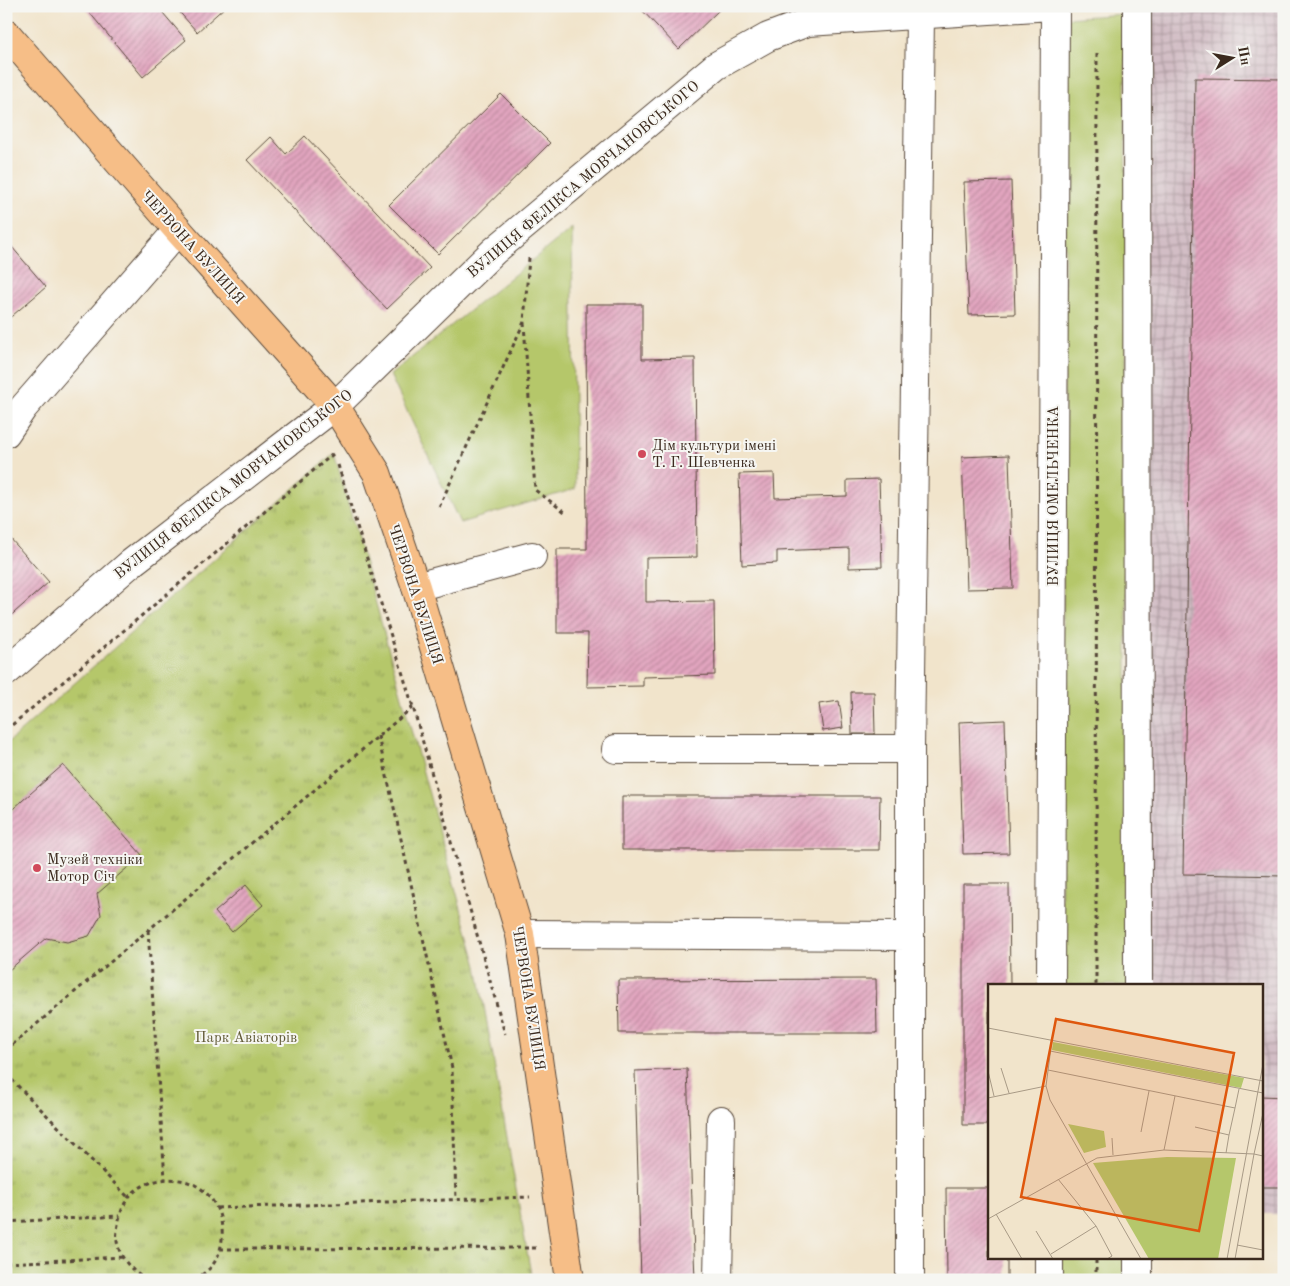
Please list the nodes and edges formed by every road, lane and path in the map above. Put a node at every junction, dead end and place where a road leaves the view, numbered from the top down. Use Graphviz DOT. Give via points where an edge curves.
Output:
graph roads {
  1 [pos="1053,6"];
  2 [pos="1137,6"];
  3 [pos="805,14"];
  4 [pos="920,16"];
  5 [pos="6,33"];
  6 [pos="1097,50"];
  7 [pos="178,230"];
  8 [pos="529,253"];
  9 [pos="524,322"];
  10 [pos="336,406"];
  11 [pos="6,433"];
  12 [pos="439,507"];
  13 [pos="565,512"];
  14 [pos="532,556"];
  15 [pos="416,587"];
  16 [pos="6,672"];
  17 [pos="413,707"];
  18 [pos="6,730"];
  19 [pos="378,736"];
  20 [pos="616,749"];
  21 [pos="910,749"];
  22 [pos="148,930"];
  23 [pos="520,934"];
  24 [pos="909,936"];
  25 [pos="1051,984"];
  26 [pos="1096,984"];
  27 [pos="1138,984"];
  28 [pos="506,1036"];
  29 [pos="6,1050"];
  30 [pos="6,1074"];
  31 [pos="721,1120"];
  32 [pos="165,1179"];
  33 [pos="529,1188"];
  34 [pos="530,1197"];
  35 [pos="129,1198"];
  36 [pos="456,1200"];
  37 [pos="531,1206"];
  38 [pos="217,1208"];
  39 [pos="119,1216"];
  40 [pos="6,1222"];
  41 [pos="536,1240"];
  42 [pos="537,1248"];
  43 [pos="220,1249"];
  44 [pos="538,1256"];
  45 [pos="122,1257"];
  46 [pos="1050,1258"];
  47 [pos="1096,1258"];
  48 [pos="1138,1258"];
  49 [pos="6,1263"];
  50 [pos="147,1280"];
  51 [pos="195,1280"];
  52 [pos="570,1280"];
  53 [pos="718,1280"];
  54 [pos="910,1280"];
  55 [pos="1049,1280"];
  56 [pos="1096,1280"];
  57 [pos="1138,1280"];
  1 -- 4 [label="street, ВУЛИЦЯ ФЕЛІКСА МОВЧАНОВСЬКОГО"];
  1 -- 25 [label="street, ВУЛИЦЯ ОМЕЛЬЧЕНКА"];
  2 -- 27 [label="street"];
  3 -- 4 [label="street, ВУЛИЦЯ ФЕЛІКСА МОВЧАНОВСЬКОГО"];
  3 -- 10 [label="street, ВУЛИЦЯ ФЕЛІКСА МОВЧАНОВСЬКОГО" via="716,66 494,251"];
  4 -- 21 [label="street"];
  5 -- 7 [label="main road, ЧЕРВОНА ВУЛИЦЯ"];
  6 -- 26 [label="path"];
  7 -- 10 [label="main road, ЧЕРВОНА ВУЛИЦЯ"];
  7 -- 11 [label="street" via="23,408"];
  8 -- 9 [label="path"];
  9 -- 12 [label="path"];
  9 -- 13 [label="path" via="535,490"];
  10 -- 15 [label="main road, ЧЕРВОНА ВУЛИЦЯ" via="377,473"];
  10 -- 16 [label="street, ВУЛИЦЯ ФЕЛІКСА МОВЧАНОВСЬКОГО" via="130,564"];
  14 -- 15 [label="street"];
  15 -- 23 [label="main road, ЧЕРВОНА ВУЛИЦЯ"];
  17 -- 18 [label="path" via="334,453"];
  17 -- 19 [label="path"];
  17 -- 28 [label="path"];
  19 -- 22 [label="path"];
  19 -- 36 [label="path" via="452,1068"];
  20 -- 21 [label="street"];
  21 -- 24 [label="street"];
  22 -- 29 [label="path"];
  22 -- 32 [label="path"];
  23 -- 24 [label="street"];
  23 -- 52 [label="main road, ЧЕРВОНА ВУЛИЦЯ"];
  24 -- 54 [label="street"];
  30 -- 35 [label="path"];
  31 -- 53 [label="street"];
  32 -- 35 [label="path" via="145,1184"];
  32 -- 38 [label="path" via="186,1181 204,1192"];
  33 -- 34 [label="path"];
  34 -- 36 [label="path"];
  34 -- 37 [label="path"];
  35 -- 39 [label="path"];
  36 -- 38 [label="path"];
  38 -- 43 [label="path" via="223,1228"];
  39 -- 40 [label="path"];
  39 -- 45 [label="path" via="116,1237"];
  41 -- 42 [label="path"];
  42 -- 43 [label="path"];
  42 -- 44 [label="path"];
  43 -- 51 [label="path" via="211,1267"];
  45 -- 49 [label="path"];
  45 -- 50 [label="path" via="135,1273"];
  46 -- 55 [label="street"];
  47 -- 56 [label="path"];
  48 -- 57 [label="street"];
}
